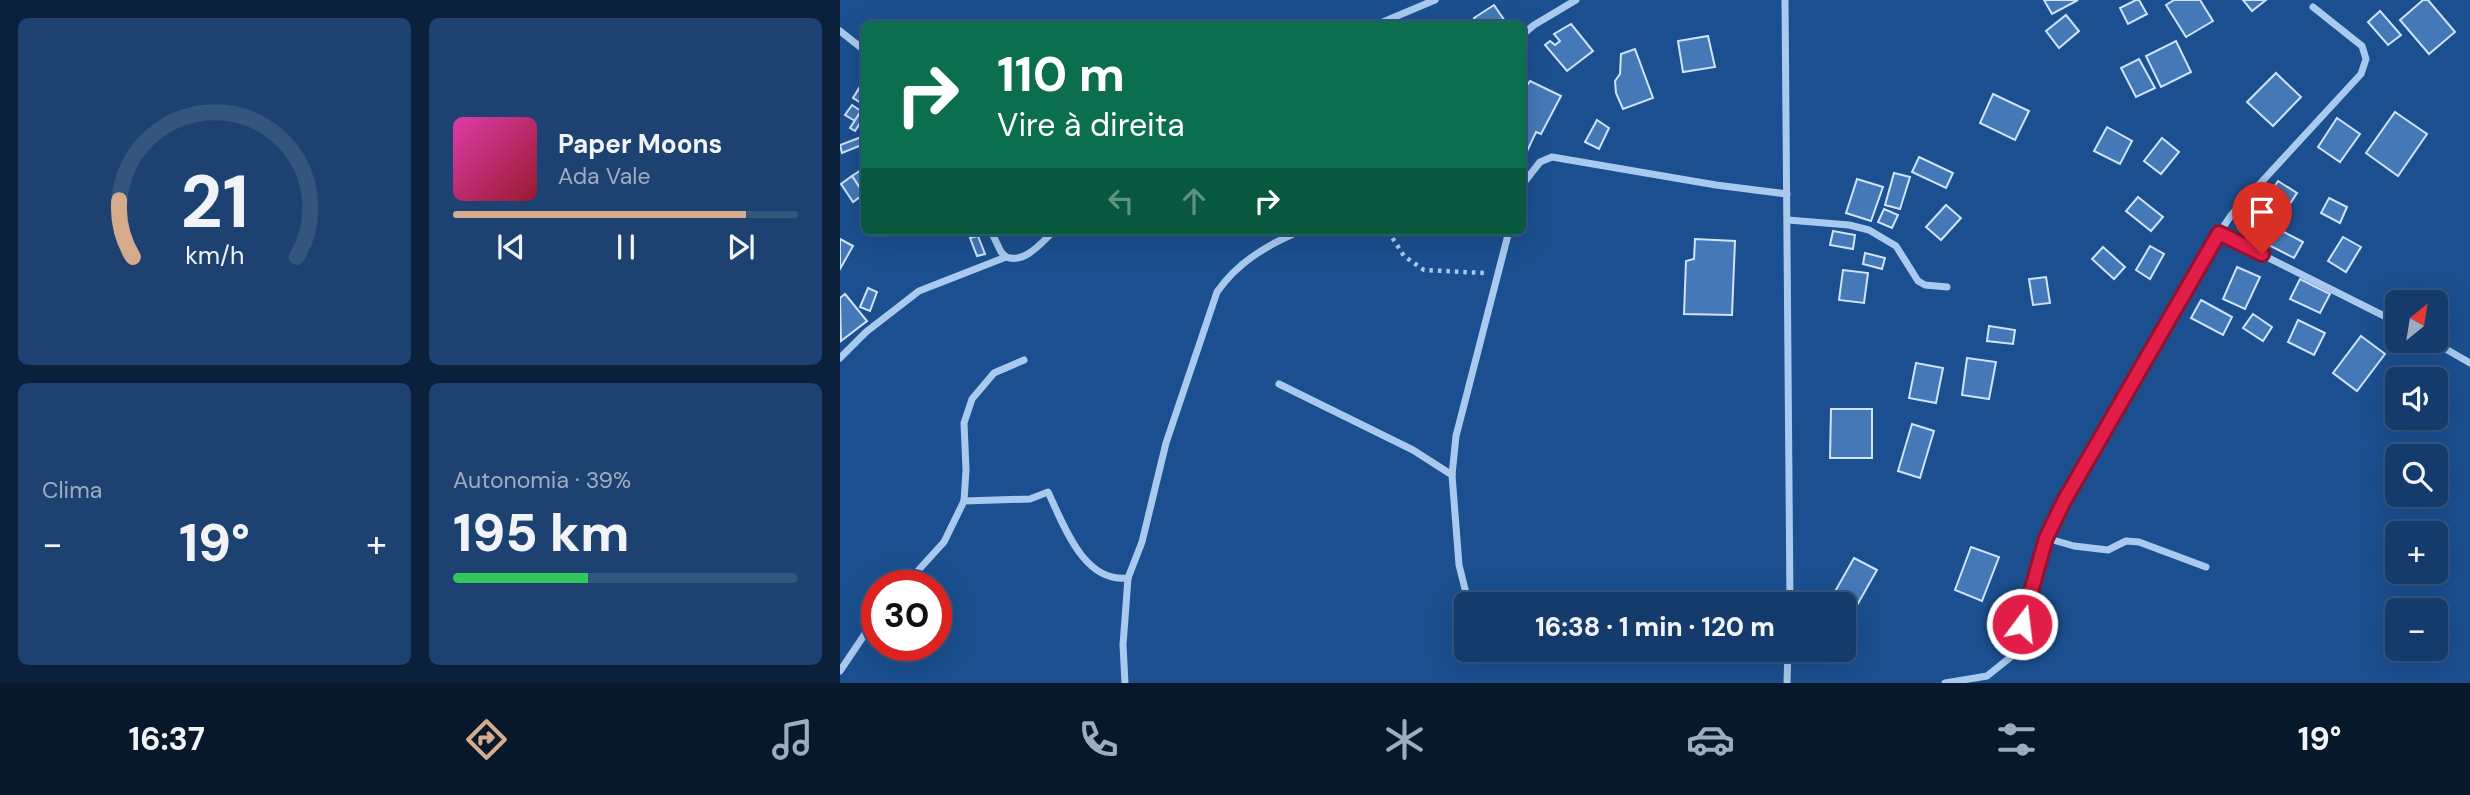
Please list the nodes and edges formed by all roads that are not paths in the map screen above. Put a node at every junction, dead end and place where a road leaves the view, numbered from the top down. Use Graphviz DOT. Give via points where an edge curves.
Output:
graph roads {
  1 [pos="1434,0"];
  2 [pos="1576,0"];
  3 [pos="1785,0"];
  4 [pos="2313,7"];
  5 [pos="1385,21"];
  6 [pos="840,31"];
  7 [pos="1526,32"];
  8 [pos="861,48"];
  9 [pos="1526,180"];
  10 [pos="1787,194"];
  11 [pos="1788,220"];
  12 [pos="2219,233"];
  13 [pos="993,235"];
  14 [pos="1050,235"];
  15 [pos="1290,235"];
  16 [pos="1508,235"];
  17 [pos="1006,257"];
  18 [pos="1947,287"];
  19 [pos="2385,316"];
  20 [pos="2448,350"];
  21 [pos="840,358"];
  22 [pos="1024,360"];
  23 [pos="2470,363"];
  24 [pos="1279,384"];
  25 [pos="1452,475"];
  26 [pos="964,501"];
  27 [pos="2046,538"];
  28 [pos="2206,568"];
  29 [pos="919,570"];
  30 [pos="1128,578"];
  31 [pos="1466,592"];
  32 [pos="1790,592"];
  33 [pos="861,640"];
  34 [pos="1788,662"];
  35 [pos="840,671"];
  36 [pos="1125,683"];
  37 [pos="1787,683"];
  38 [pos="1945,683"];
  1 -- 5 [label="street"];
  2 -- 7 [label="street"];
  3 -- 10 [label="street"];
  4 -- 12 [label="street" via="2362,46 2366,59 2361,74"];
  6 -- 8 [label="street"];
  9 -- 10 [label="street" via="1540,162 1552,158"];
  10 -- 11 [label="street"];
  11 -- 18 [label="street" via="1869,230 1896,246 1918,281"];
  11 -- 32 [label="street"];
  12 -- 19 [label="street"];
  12 -- 27 [label="street" via="2073,483"];
  13 -- 17 [label="street"];
  14 -- 17 [label="street" via="1031,253"];
  15 -- 30 [label="street" via="1249,258 1217,292 1166,443 1142,542"];
  16 -- 25 [label="street" via="1456,436"];
  17 -- 21 [label="street" via="919,291"];
  20 -- 23 [label="street"];
  22 -- 26 [label="street" via="994,373 972,399 964,423"];
  24 -- 25 [label="street" via="1413,450"];
  25 -- 31 [label="street" via="1459,565"];
  26 -- 29 [label="street" via="944,542"];
  26 -- 30 [label="street" via="1030,499 1048,492 1078,553 1099,571 1117,579"];
  27 -- 28 [label="street" via="2108,550 2126,541 2139,542"];
  27 -- 38 [label="street" via="2012,656 1987,676"];
  30 -- 36 [label="street"];
  33 -- 35 [label="street"];
  34 -- 37 [label="street"];
}
